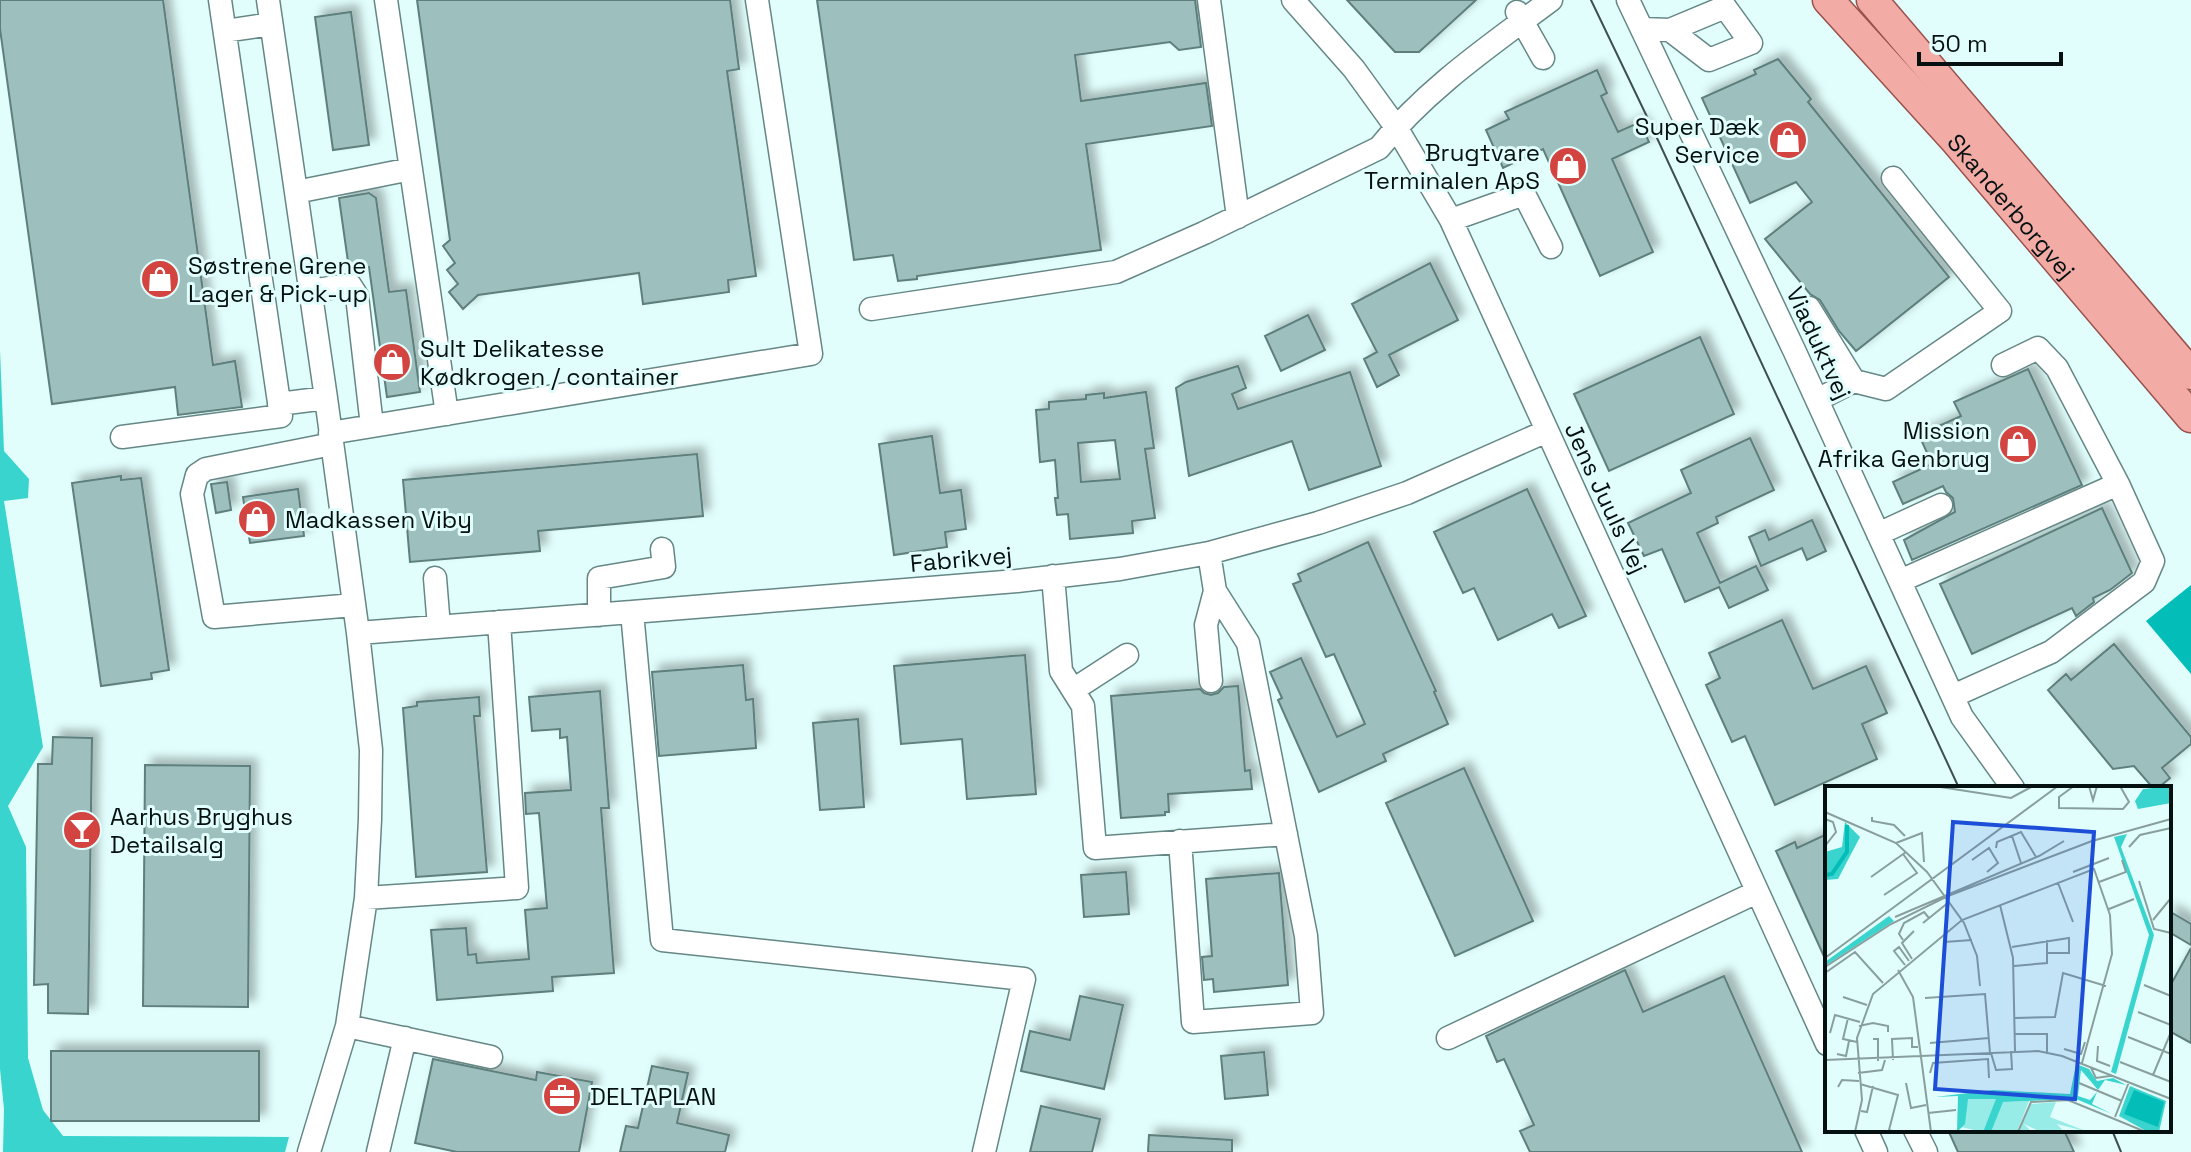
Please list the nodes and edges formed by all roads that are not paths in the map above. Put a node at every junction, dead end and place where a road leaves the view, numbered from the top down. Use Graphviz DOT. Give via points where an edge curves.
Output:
graph roads {
  1 [pos="220,0"];
  2 [pos="268,0"];
  3 [pos="386,0"];
  4 [pos="757,0"];
  5 [pos="1209,0"];
  6 [pos="1293,0"];
  7 [pos="1628,0"];
  8 [pos="1828,0"];
  9 [pos="1872,0"];
  10 [pos="1531,7"];
  11 [pos="271,24"];
  12 [pos="1642,29"];
  13 [pos="1670,30"];
  14 [pos="225,31"];
  15 [pos="1543,58"];
  16 [pos="1396,127"];
  17 [pos="411,169"];
  18 [pos="1893,178"];
  19 [pos="296,192"];
  20 [pos="1238,217"];
  21 [pos="1451,220"];
  22 [pos="1551,247"];
  23 [pos="310,291"];
  24 [pos="1809,308"];
  25 [pos="871,309"];
  26 [pos="2003,365"];
  27 [pos="2191,374"];
  28 [pos="1854,381"];
  29 [pos="326,398"];
  30 [pos="1817,400"];
  31 [pos="279,404"];
  32 [pos="447,414"];
  33 [pos="2191,417"];
  34 [pos="372,426"];
  35 [pos="1547,431"];
  36 [pos="122,437"];
  37 [pos="331,439"];
  38 [pos="2118,484"];
  39 [pos="1941,505"];
  40 [pos="1878,534"];
  41 [pos="662,549"];
  42 [pos="1209,553"];
  43 [pos="1053,576"];
  44 [pos="435,578"];
  45 [pos="1900,581"];
  46 [pos="1215,591"];
  47 [pos="354,605"];
  48 [pos="632,612"];
  49 [pos="599,615"];
  50 [pos="499,622"];
  51 [pos="439,627"];
  52 [pos="358,633"];
  53 [pos="1127,655"];
  54 [pos="1211,681"];
  55 [pos="1073,690"];
  56 [pos="1953,696"];
  57 [pos="2012,786"];
  58 [pos="1286,834"];
  59 [pos="1180,841"];
  60 [pos="1757,892"];
  61 [pos="366,898"];
  62 [pos="347,1026"];
  63 [pos="405,1038"];
  64 [pos="1448,1038"];
  65 [pos="1825,1040"];
  66 [pos="491,1057"];
  67 [pos="1867,1132"];
  68 [pos="1916,1132"];
  69 [pos="309,1152"];
  70 [pos="378,1152"];
  71 [pos="984,1152"];
  72 [pos="1876,1152"];
  73 [pos="1926,1152"];
  1 -- 14 [label="street"];
  2 -- 11 [label="street"];
  3 -- 17 [label="street"];
  4 -- 32 [label="street" via="811,354"];
  5 -- 20 [label="street"];
  6 -- 16 [label="street, Jens Juuls Vej"];
  7 -- 12 [label="street, Viaduktvej"];
  8 -- 33 [label="main road, Skanderborgvej" via="1957,142"];
  9 -- 27 [label="main road, Skanderborgvej"];
  10 -- 15 [label="street"];
  10 -- 16 [label="street"];
  11 -- 14 [label="street"];
  11 -- 19 [label="street"];
  12 -- 13 [label="street"];
  12 -- 30 [label="street, Viaduktvej"];
  14 -- 31 [label="street"];
  16 -- 20 [label="street" via="1379,148"];
  16 -- 21 [label="street, Jens Juuls Vej"];
  17 -- 19 [label="street"];
  17 -- 32 [label="street"];
  18 -- 28 [label="street" via="2000,311 1886,389"];
  19 -- 23 [label="street"];
  20 -- 25 [label="street" via="1116,272"];
  21 -- 22 [label="street" via="1524,194"];
  21 -- 35 [label="street, Jens Juuls Vej"];
  23 -- 29 [label="street"];
  23 -- 34 [label="street" via="350,285 357,296"];
  24 -- 28 [label="street"];
  26 -- 38 [label="street" via="2038,348 2057,368"];
  28 -- 30 [label="street"];
  29 -- 31 [label="street"];
  29 -- 37 [label="street"];
  30 -- 40 [label="street, Viaduktvej"];
  31 -- 36 [label="street" via="281,416"];
  32 -- 34 [label="street"];
  34 -- 37 [label="street"];
  35 -- 42 [label="street, Fabrikvej" via="1407,493"];
  35 -- 60 [label="street, Jens Juuls Vej"];
  37 -- 47 [label="street"];
  37 -- 47 [label="street" via="206,469 197,475 192,494 214,617"];
  38 -- 45 [label="street"];
  38 -- 56 [label="street" via="2153,561 2144,582 2051,652"];
  39 -- 40 [label="street"];
  40 -- 45 [label="street, Viaduktvej"];
  41 -- 49 [label="street" via="664,567 599,578"];
  42 -- 43 [label="street, Fabrikvej"];
  42 -- 46 [label="street"];
  43 -- 48 [label="street, Fabrikvej"];
  43 -- 55 [label="street" via="1061,671"];
  44 -- 51 [label="street"];
  45 -- 56 [label="street, Viaduktvej"];
  46 -- 54 [label="street" via="1206,625"];
  46 -- 58 [label="street" via="1248,643"];
  47 -- 52 [label="street"];
  48 -- 49 [label="street, Fabrikvej"];
  48 -- 71 [label="street" via="662,940 1024,979"];
  49 -- 50 [label="street, Fabrikvej"];
  50 -- 51 [label="street, Fabrikvej"];
  50 -- 61 [label="street" via="517,888"];
  51 -- 52 [label="street, Fabrikvej"];
  52 -- 61 [label="street" via="371,750"];
  53 -- 55 [label="street"];
  55 -- 59 [label="street" via="1083,706 1095,848"];
  56 -- 57 [label="street, Viaduktvej"];
  58 -- 59 [label="street"];
  58 -- 59 [label="street" via="1306,936 1312,1013 1193,1022"];
  60 -- 64 [label="street"];
  60 -- 65 [label="street, Jens Juuls Vej"];
  61 -- 62 [label="street"];
  62 -- 63 [label="street"];
  62 -- 69 [label="street"];
  63 -- 66 [label="street"];
  63 -- 70 [label="street"];
  67 -- 72 [label="street"];
  68 -- 73 [label="street"];
}
